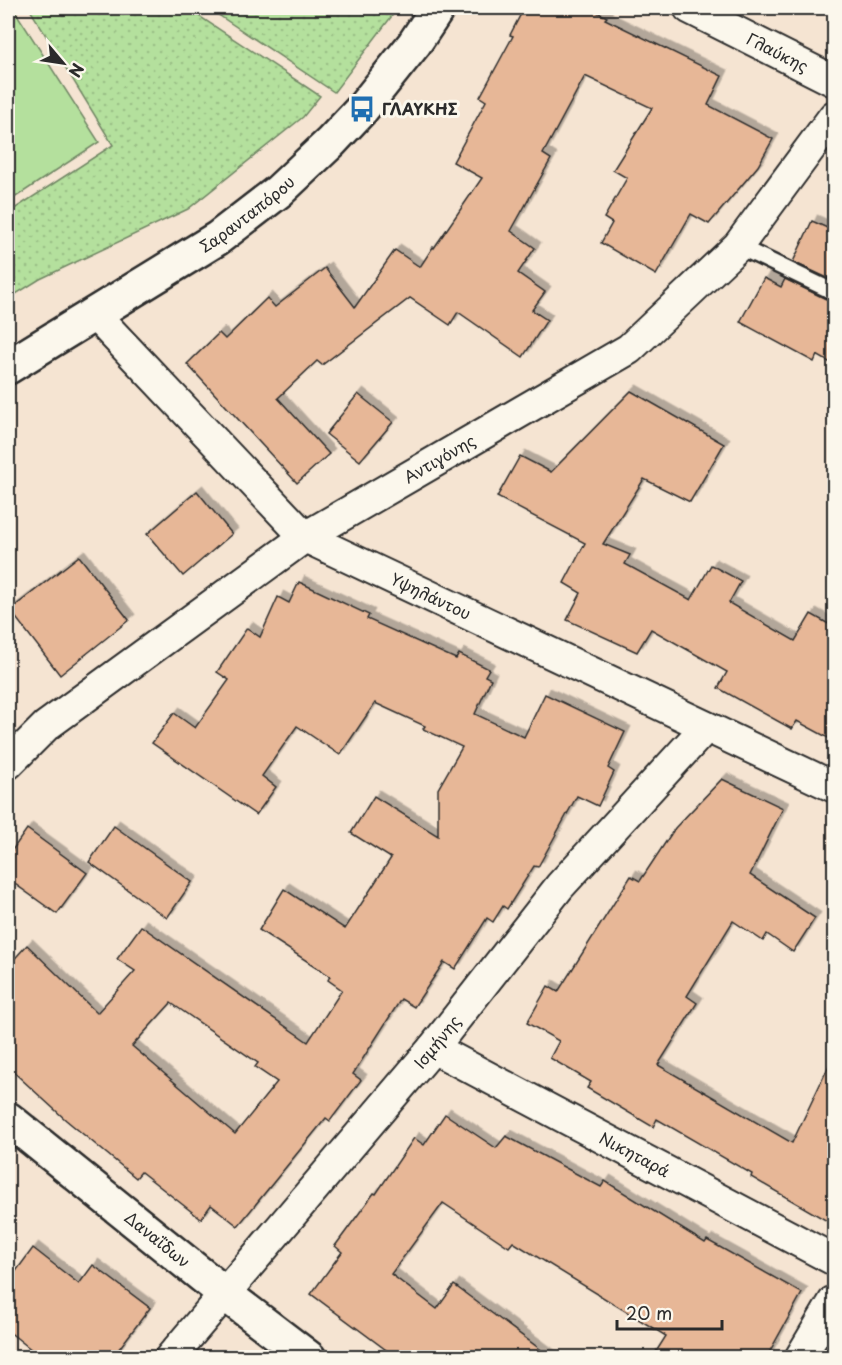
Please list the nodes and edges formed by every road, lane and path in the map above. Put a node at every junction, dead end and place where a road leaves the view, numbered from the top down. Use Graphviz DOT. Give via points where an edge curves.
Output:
graph roads {
  1 [pos="438,8"];
  2 [pos="689,8"];
  3 [pos="834,81"];
  4 [pos="834,116"];
  5 [pos="738,246"];
  6 [pos="834,291"];
  7 [pos="94,314"];
  8 [pos="8,367"];
  9 [pos="305,537"];
  10 [pos="706,727"];
  11 [pos="8,764"];
  12 [pos="834,787"];
  13 [pos="434,1048"];
  14 [pos="8,1119"];
  15 [pos="834,1260"];
  16 [pos="225,1294"];
  17 [pos="834,1301"];
  18 [pos="170,1358"];
  19 [pos="309,1358"];
  20 [pos="800,1358"];
  1 -- 7 [label="street, Σαρανταπόρου" via="362,109 279,191 218,238"];
  2 -- 3 [label="street, Γλαύκης"];
  4 -- 5 [label="street, Αντιγόνης"];
  5 -- 6 [label="lane"];
  5 -- 9 [label="street, Αντιγόνης" via="629,349"];
  7 -- 8 [label="street, Σαρανταπόρου"];
  7 -- 9 [label="street, Υψηλάντου"];
  9 -- 10 [label="street, Υψηλάντου"];
  9 -- 11 [label="street, Αντιγόνης" via="46,726"];
  10 -- 12 [label="street, Υψηλάντου"];
  10 -- 13 [label="street, Ισμήνης" via="560,886"];
  13 -- 15 [label="street, Νικηταρά"];
  13 -- 16 [label="street, Ισμήνης"];
  14 -- 16 [label="street, Δαναΐδων"];
  16 -- 18 [label="street, Ισμήνης"];
  16 -- 19 [label="street, Δαναΐδων"];
  17 -- 20 [label="street"];
}
